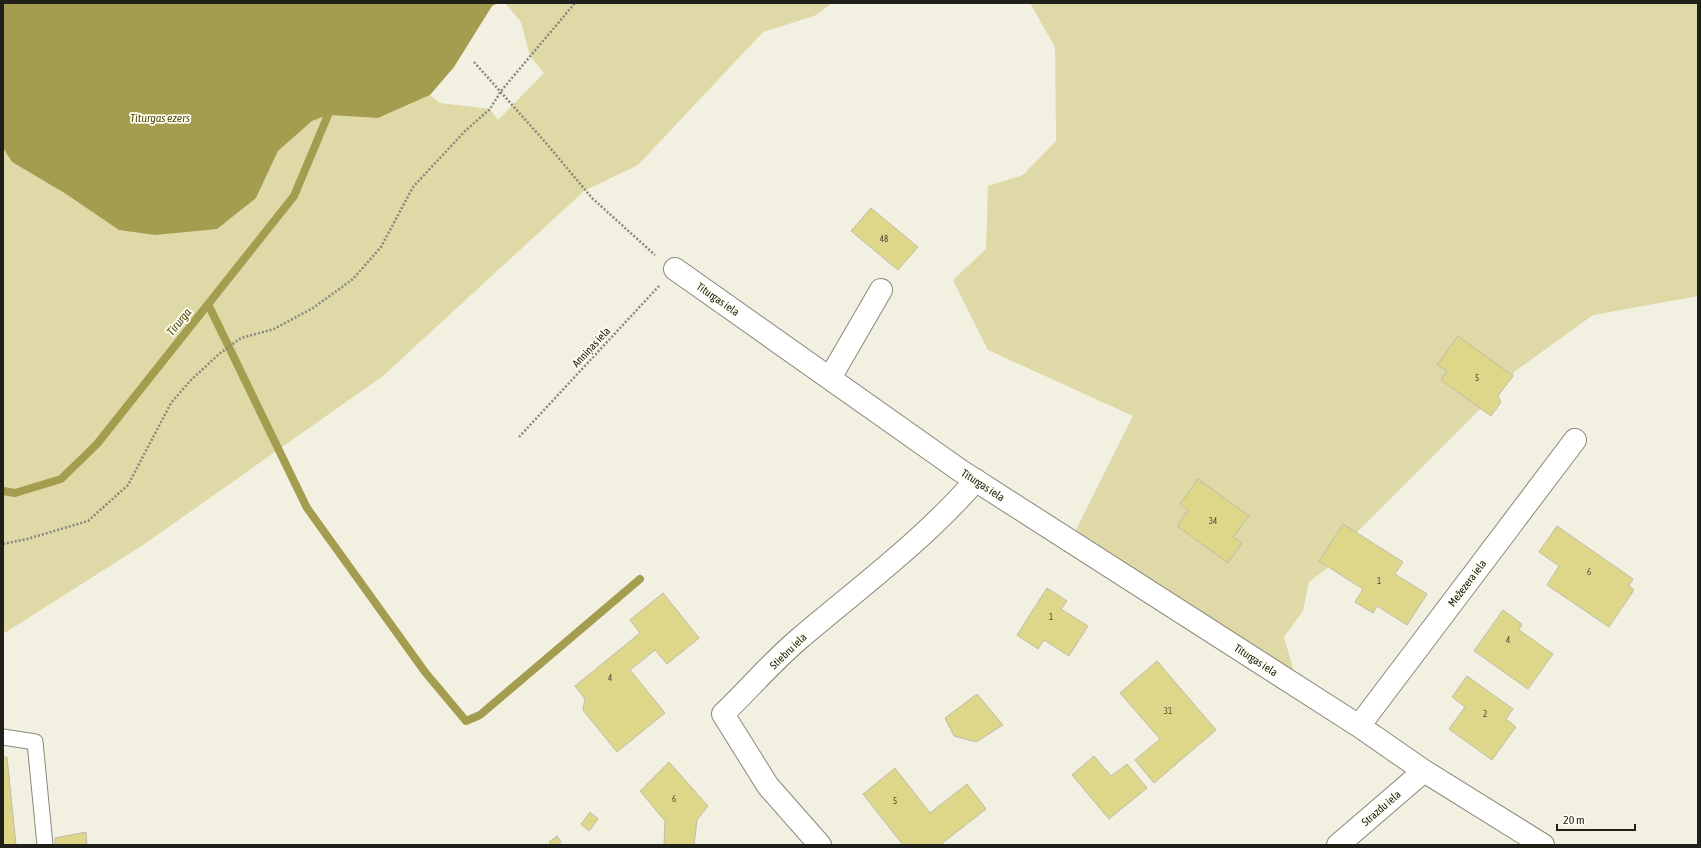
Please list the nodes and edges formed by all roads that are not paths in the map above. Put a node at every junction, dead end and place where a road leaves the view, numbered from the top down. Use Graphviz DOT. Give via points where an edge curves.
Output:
graph roads {
  1 [pos="675,269"];
  2 [pos="881,290"];
  3 [pos="830,378"];
  4 [pos="1575,440"];
  5 [pos="976,480"];
  6 [pos="1359,726"];
  7 [pos="3,737"];
  8 [pos="1424,771"];
  9 [pos="45,845"];
  10 [pos="820,845"];
  11 [pos="1338,845"];
  12 [pos="1543,845"];
  1 -- 3 [label="street, Titurgas iela"];
  2 -- 3 [label="street"];
  3 -- 5 [label="street, Titurgas iela"];
  4 -- 6 [label="street, Mežezera iela"];
  5 -- 6 [label="street, Titurgas iela"];
  5 -- 10 [label="street, Stiebru iela" via="898,556 797,640 723,714 768,786"];
  6 -- 8 [label="street, Titurgas iela"];
  7 -- 9 [label="lane" via="35,742"];
  8 -- 11 [label="street, Strazdu iela"];
  8 -- 12 [label="street, Titurgas iela"];
}
